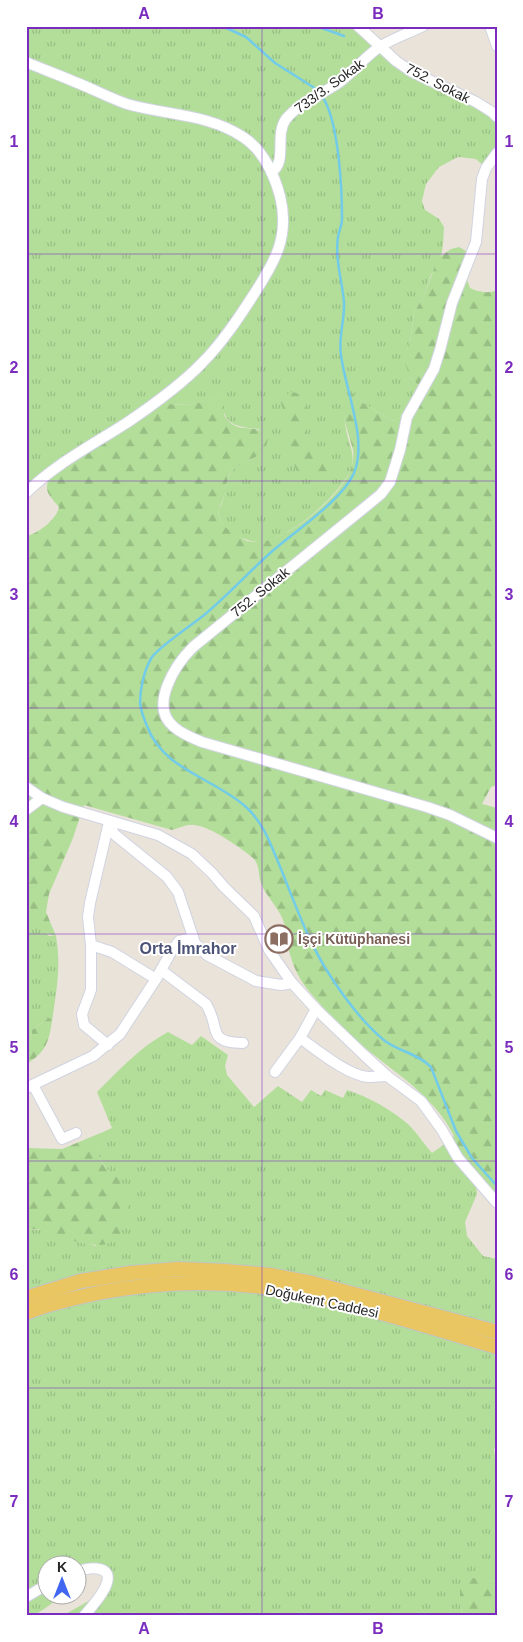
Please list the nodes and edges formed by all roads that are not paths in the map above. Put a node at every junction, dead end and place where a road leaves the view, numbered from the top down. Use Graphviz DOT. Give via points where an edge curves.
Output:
graph roads {
  1 [pos="358,26"];
  2 [pos="423,26"];
  3 [pos="491,26"];
  4 [pos="497,30"];
  5 [pos="380,46"];
  6 [pos="497,46"];
  7 [pos="26,62"];
  8 [pos="497,117"];
  9 [pos="497,152"];
  10 [pos="271,172"];
  11 [pos="26,493"];
  12 [pos="26,787"];
  13 [pos="42,798"];
  14 [pos="26,810"];
  15 [pos="109,821"];
  16 [pos="497,838"];
  17 [pos="193,938"];
  18 [pos="91,945"];
  19 [pos="159,974"];
  20 [pos="292,983"];
  21 [pos="316,1009"];
  22 [pos="300,1038"];
  23 [pos="243,1043"];
  24 [pos="108,1044"];
  25 [pos="276,1072"];
  26 [pos="387,1076"];
  27 [pos="30,1086"];
  28 [pos="76,1133"];
  29 [pos="497,1203"];
  30 [pos="26,1298"];
  31 [pos="366,1303"];
  32 [pos="26,1314"];
  33 [pos="497,1332"];
  34 [pos="497,1347"];
  35 [pos="88,1568"];
  36 [pos="38,1590"];
  37 [pos="26,1597"];
  38 [pos="84,1616"];
  1 -- 5 [label="street, 752. Sokak"];
  2 -- 5 [label="street, 733/3. Sokak"];
  3 -- 4 [label="street"];
  3 -- 6 [label="street"];
  5 -- 8 [label="street, 752. Sokak" via="412,72 476,102"];
  5 -- 10 [label="street, 733/3. Sokak" via="283,124 280,162"];
  7 -- 10 [label="street" via="126,103 225,128 253,145"];
  9 -- 16 [label="street, 752. Sokak" via="482,179 475,248 452,303 434,368 408,417 390,482 381,494 193,647 176,668 166,688 164,704 172,726 202,742 427,807"];
  10 -- 11 [label="street" via="283,216 280,247 265,278 224,338 182,382 54,470"];
  12 -- 13 [label="street"];
  13 -- 14 [label="street"];
  13 -- 15 [label="street"];
  15 -- 17 [label="street" via="114,834 167,877 178,892"];
  15 -- 18 [label="street" via="90,903 88,932"];
  15 -- 20 [label="street" via="158,835 192,854 254,916 269,950"];
  17 -- 19 [label="street" via="179,941"];
  17 -- 20 [label="street" via="208,955 256,981 280,985"];
  18 -- 19 [label="street"];
  18 -- 24 [label="street" via="91,990 82,1020"];
  19 -- 23 [label="street" via="206,1004 222,1041"];
  19 -- 24 [label="street" via="120,1034"];
  20 -- 21 [label="street"];
  21 -- 22 [label="street"];
  21 -- 26 [label="street"];
  22 -- 25 [label="street"];
  22 -- 26 [label="street" via="348,1070 366,1077"];
  24 -- 27 [label="street" via="93,1056"];
  26 -- 29 [label="street" via="421,1101 458,1158"];
  27 -- 28 [label="street" via="62,1139"];
  30 -- 31 [label="main road, Doğukent Caddesi" via="81,1281 178,1269 270,1275 312,1283"];
  31 -- 32 [label="main road, Doğukent Caddesi" via="268,1288 178,1283 134,1286 83,1296"];
  31 -- 33 [label="main road, Doğukent Caddesi"];
  31 -- 34 [label="main road, Doğukent Caddesi"];
  35 -- 38 [label="street" via="100,1568 108,1576 102,1594"];
  36 -- 37 [label="street"];
}
